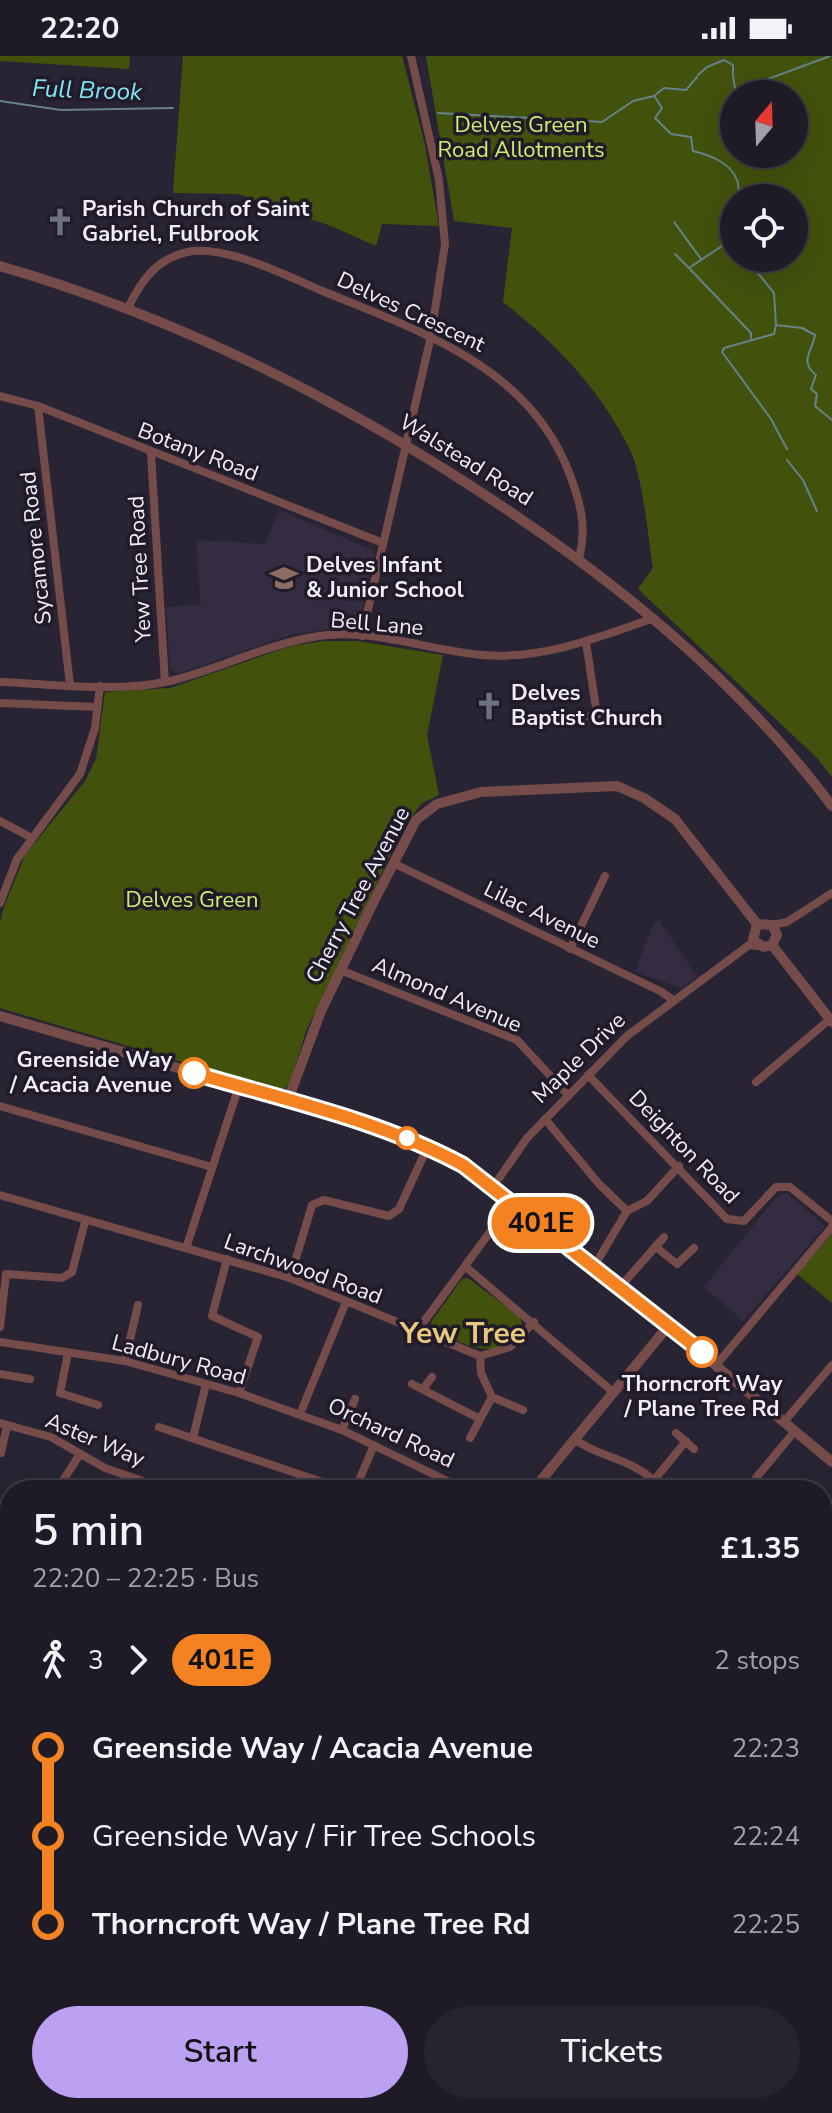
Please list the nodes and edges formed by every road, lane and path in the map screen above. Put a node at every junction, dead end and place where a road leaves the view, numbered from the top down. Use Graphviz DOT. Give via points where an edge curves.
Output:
graph roads {
  1 [pos="411,56"];
  2 [pos="0,266"];
  3 [pos="128,308"];
  4 [pos="431,336"];
  5 [pos="0,396"];
  6 [pos="38,406"];
  7 [pos="405,443"];
  8 [pos="151,454"];
  9 [pos="383,543"];
  10 [pos="579,558"];
  11 [pos="655,618"];
  12 [pos="362,636"];
  13 [pos="586,642"];
  14 [pos="0,682"];
  15 [pos="165,682"];
  16 [pos="70,685"];
  17 [pos="100,686"];
  18 [pos="0,703"];
  19 [pos="97,707"];
  20 [pos="566,720"];
  21 [pos="832,806"];
  22 [pos="0,821"];
  23 [pos="32,838"];
  24 [pos="393,863"];
  25 [pos="605,876"];
  26 [pos="832,893"];
  27 [pos="0,903"];
  28 [pos="774,935"];
  29 [pos="754,938"];
  30 [pos="570,949"];
  31 [pos="340,970"];
  32 [pos="674,1001"];
  33 [pos="0,1016"];
  34 [pos="831,1021"];
  35 [pos="588,1075"];
  36 [pos="756,1082"];
  37 [pos="239,1086"];
  38 [pos="568,1095"];
  39 [pos="288,1100"];
  40 [pos="0,1106"];
  41 [pos="545,1119"];
  42 [pos="428,1146"];
  43 [pos="679,1166"];
  44 [pos="212,1167"];
  45 [pos="493,1187"];
  46 [pos="0,1195"];
  47 [pos="513,1201"];
  48 [pos="627,1211"];
  49 [pos="85,1222"];
  50 [pos="832,1224"];
  51 [pos="664,1237"];
  52 [pos="656,1247"];
  53 [pos="186,1248"];
  54 [pos="694,1248"];
  55 [pos="227,1259"];
  56 [pos="595,1265"];
  57 [pos="466,1267"];
  58 [pos="290,1278"];
  59 [pos="621,1286"];
  60 [pos="346,1302"];
  61 [pos="138,1305"];
  62 [pos="534,1322"];
  63 [pos="669,1325"];
  64 [pos="0,1327"];
  65 [pos="417,1331"];
  66 [pos="0,1342"];
  67 [pos="68,1353"];
  68 [pos="480,1356"];
  69 [pos="125,1361"];
  70 [pos="717,1364"];
  71 [pos="832,1365"];
  72 [pos="0,1374"];
  73 [pos="432,1377"];
  74 [pos="30,1379"];
  75 [pos="206,1384"];
  76 [pos="412,1384"];
  77 [pos="423,1389"];
  78 [pos="613,1392"];
  79 [pos="239,1393"];
  80 [pos="492,1397"];
  81 [pos="355,1399"];
  82 [pos="98,1405"];
  83 [pos="523,1410"];
  84 [pos="300,1414"];
  85 [pos="480,1419"];
  86 [pos="784,1422"];
  87 [pos="4,1424"];
  88 [pos="159,1427"];
  89 [pos="342,1430"];
  90 [pos="795,1431"];
  91 [pos="676,1433"];
  92 [pos="193,1438"];
  93 [pos="470,1438"];
  94 [pos="574,1439"];
  95 [pos="686,1441"];
  96 [pos="374,1445"];
  97 [pos="694,1449"];
  98 [pos="1,1453"];
  99 [pos="80,1454"];
  100 [pos="832,1462"];
  101 [pos="63,1480"];
  102 [pos="140,1480"];
  103 [pos="317,1480"];
  104 [pos="359,1480"];
  105 [pos="446,1480"];
  106 [pos="541,1480"];
  107 [pos="654,1480"];
  108 [pos="754,1480"];
  1 -- 4 [label="street" via="444,219 441,286"];
  2 -- 3 [label="street, Walstead Road"];
  3 -- 4 [label="street, Delves Crescent" via="145,276 169,258 206,250 292,278"];
  3 -- 7 [label="street, Walstead Road" via="232,351"];
  4 -- 7 [label="street"];
  4 -- 10 [label="street, Delves Crescent" via="488,368 543,424 577,492 585,535"];
  5 -- 6 [label="street, Botany Road"];
  6 -- 8 [label="street, Botany Road"];
  6 -- 16 [label="street, Sycamore Road"];
  7 -- 9 [label="street"];
  7 -- 10 [label="street, Walstead Road"];
  8 -- 9 [label="street, Botany Road"];
  8 -- 15 [label="street, Yew Tree Road"];
  9 -- 12 [label="street"];
  10 -- 11 [label="street, Walstead Road"];
  11 -- 13 [label="street, Bell Lane"];
  11 -- 21 [label="street, Walstead Road" via="763,721"];
  12 -- 13 [label="street, Bell Lane" via="484,656"];
  12 -- 15 [label="street, Bell Lane" via="293,640"];
  13 -- 20 [label="street" via="597,715"];
  14 -- 16 [label="street, Bell Lane"];
  15 -- 17 [label="street, Bell Lane"];
  16 -- 17 [label="street, Bell Lane"];
  17 -- 19 [label="street"];
  18 -- 19 [label="street"];
  19 -- 23 [label="street" via="80,774"];
  22 -- 23 [label="street"];
  23 -- 27 [label="street" via="17,859"];
  24 -- 29 [label="street, Cherry Tree Avenue" via="416,820 437,804 481,792 617,786 675,819"];
  24 -- 30 [label="street, Lilac Avenue"];
  24 -- 31 [label="street, Cherry Tree Avenue"];
  25 -- 30 [label="street"];
  26 -- 28 [label="street"];
  28 -- 29 [label="street"];
  28 -- 29 [label="street"];
  28 -- 34 [label="street"];
  29 -- 32 [label="street, Maple Drive"];
  30 -- 32 [label="street, Lilac Avenue"];
  31 -- 38 [label="street, Almond Avenue" via="517,1040"];
  31 -- 39 [label="street, Cherry Tree Avenue"];
  32 -- 35 [label="street, Maple Drive" via="627,1036"];
  33 -- 37 [label="street"];
  34 -- 36 [label="street"];
  35 -- 38 [label="street, Maple Drive"];
  35 -- 43 [label="street, Deighton Road"];
  37 -- 39 [label="street"];
  37 -- 44 [label="street"];
  38 -- 41 [label="street, Maple Drive"];
  39 -- 42 [label="street"];
  40 -- 44 [label="street"];
  41 -- 45 [label="street, Maple Drive"];
  41 -- 48 [label="street"];
  42 -- 45 [label="street"];
  42 -- 58 [label="street" via="399,1209 389,1216 324,1200 312,1205"];
  43 -- 48 [label="street" via="647,1201"];
  43 -- 50 [label="street, Deighton Road" via="736,1223 783,1186"];
  44 -- 53 [label="street"];
  45 -- 47 [label="street"];
  46 -- 49 [label="street, Larchwood Road"];
  47 -- 56 [label="street"];
  47 -- 57 [label="street"];
  48 -- 56 [label="street"];
  49 -- 53 [label="street, Larchwood Road"];
  49 -- 64 [label="street" via="72,1272 62,1278 6,1274"];
  50 -- 70 [label="street"];
  51 -- 52 [label="street"];
  52 -- 54 [label="street" via="674,1263 681,1263"];
  52 -- 59 [label="street"];
  53 -- 55 [label="street, Larchwood Road"];
  55 -- 58 [label="street, Larchwood Road"];
  55 -- 79 [label="street" via="212,1316 258,1337"];
  56 -- 59 [label="street"];
  57 -- 62 [label="street"];
  57 -- 65 [label="street"];
  58 -- 60 [label="street, Larchwood Road"];
  59 -- 63 [label="street"];
  60 -- 65 [label="street, Larchwood Road"];
  60 -- 84 [label="street"];
  61 -- 69 [label="street"];
  62 -- 68 [label="street" via="510,1347"];
  62 -- 78 [label="street"];
  63 -- 70 [label="street"];
  63 -- 78 [label="street"];
  65 -- 68 [label="street, Larchwood Road"];
  66 -- 67 [label="street, Ladbury Road"];
  67 -- 69 [label="street, Ladbury Road"];
  67 -- 82 [label="street" via="60,1393"];
  68 -- 80 [label="street"];
  69 -- 75 [label="street, Ladbury Road"];
  70 -- 86 [label="street"];
  71 -- 86 [label="street"];
  72 -- 74 [label="street"];
  73 -- 77 [label="street"];
  75 -- 79 [label="street, Ladbury Road"];
  75 -- 92 [label="street"];
  76 -- 77 [label="street"];
  77 -- 85 [label="street"];
  78 -- 94 [label="street"];
  79 -- 84 [label="street, Ladbury Road"];
  80 -- 83 [label="street"];
  80 -- 85 [label="street"];
  81 -- 89 [label="street"];
  84 -- 89 [label="street, Orchard Road"];
  85 -- 93 [label="street"];
  86 -- 90 [label="street"];
  87 -- 98 [label="street, Aster Way"];
  87 -- 99 [label="street, Aster Way" via="51,1437"];
  88 -- 92 [label="street"];
  89 -- 96 [label="street, Orchard Road"];
  90 -- 100 [label="street"];
  90 -- 108 [label="street"];
  91 -- 95 [label="street"];
  92 -- 103 [label="street"];
  94 -- 106 [label="street"];
  94 -- 107 [label="street" via="593,1452 625,1459"];
  95 -- 97 [label="street"];
  95 -- 107 [label="street"];
  96 -- 104 [label="street"];
  96 -- 105 [label="street, Orchard Road"];
  99 -- 101 [label="street"];
  99 -- 102 [label="street, Aster Way"];
}
